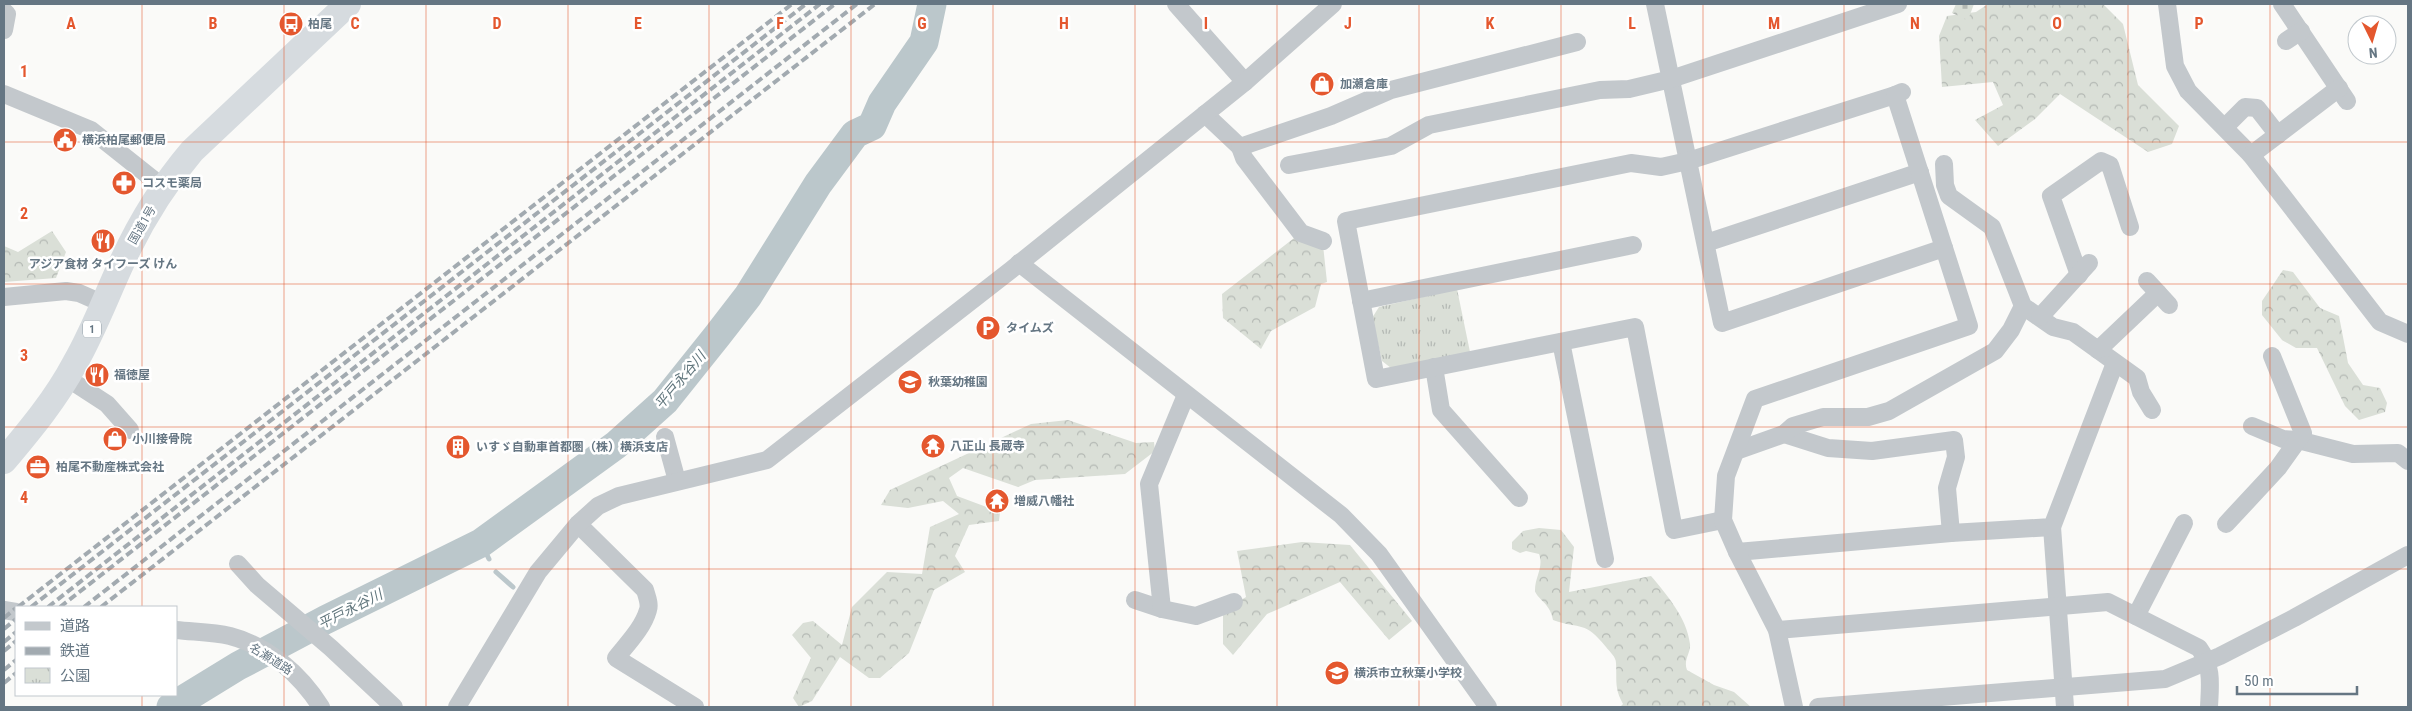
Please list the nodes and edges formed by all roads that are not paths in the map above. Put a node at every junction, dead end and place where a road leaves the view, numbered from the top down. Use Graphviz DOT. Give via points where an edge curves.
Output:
graph roads {
  1 [pos="348,4"];
  2 [pos="1176,4"];
  3 [pos="1333,4"];
  4 [pos="1655,4"];
  5 [pos="1898,4"];
  6 [pos="2167,4"];
  7 [pos="2282,4"];
  8 [pos="4,11"];
  9 [pos="4,30"];
  10 [pos="1577,42"];
  11 [pos="1672,79"];
  12 [pos="1245,82"];
  13 [pos="4,94"];
  14 [pos="1205,114"];
  15 [pos="2225,127"];
  16 [pos="2278,135"];
  17 [pos="1240,147"];
  18 [pos="2251,155"];
  19 [pos="1688,161"];
  20 [pos="1944,164"];
  21 [pos="1289,165"];
  22 [pos="1920,172"];
  23 [pos="164,188"];
  24 [pos="2122,219"];
  25 [pos="1323,241"];
  26 [pos="1706,242"];
  27 [pos="1633,246"];
  28 [pos="1944,248"];
  29 [pos="1019,264"];
  30 [pos="2158,293"];
  31 [pos="4,296"];
  32 [pos="1361,301"];
  33 [pos="104,304"];
  34 [pos="2023,306"];
  35 [pos="2040,316"];
  36 [pos="2408,334"];
  37 [pos="1561,342"];
  38 [pos="2098,350"];
  39 [pos="2272,356"];
  40 [pos="2115,363"];
  41 [pos="1434,367"];
  42 [pos="67,378"];
  43 [pos="1186,395"];
  44 [pos="2152,410"];
  45 [pos="2252,426"];
  46 [pos="130,430"];
  47 [pos="1784,434"];
  48 [pos="664,437"];
  49 [pos="2298,440"];
  50 [pos="1736,451"];
  51 [pos="4,461"];
  52 [pos="2408,462"];
  53 [pos="677,481"];
  54 [pos="1519,498"];
  55 [pos="1723,520"];
  56 [pos="2184,523"];
  57 [pos="578,524"];
  58 [pos="2226,524"];
  59 [pos="2052,527"];
  60 [pos="1951,534"];
  61 [pos="1736,552"];
  62 [pos="2408,555"];
  63 [pos="1605,559"];
  64 [pos="238,564"];
  65 [pos="1135,600"];
  66 [pos="1234,602"];
  67 [pos="2058,606"];
  68 [pos="1162,609"];
  69 [pos="2136,616"];
  70 [pos="178,630"];
  71 [pos="1776,630"];
  72 [pos="2208,660"];
  73 [pos="2063,687"];
  74 [pos="321,707"];
  75 [pos="394,707"];
  76 [pos="457,707"];
  77 [pos="695,707"];
  78 [pos="1488,707"];
  79 [pos="1794,707"];
  80 [pos="1818,707"];
  81 [pos="2065,707"];
  82 [pos="2209,707"];
  1 -- 23 [label="highway, 国道1号 / 1" via="192,151"];
  2 -- 12 [label="street"];
  3 -- 12 [label="street"];
  4 -- 11 [label="street"];
  5 -- 11 [label="street"];
  6 -- 15 [label="street" via="2175,66 2188,91"];
  7 -- 16 [label="street" via="2294,36 2343,95"];
  8 -- 9 [label="street" via="7,14"];
  10 -- 17 [label="street" via="1390,90 1330,116"];
  11 -- 19 [label="street"];
  11 -- 21 [label="street" via="1629,89 1600,90 1428,125 1392,146"];
  12 -- 14 [label="street"];
  13 -- 23 [label="street" via="91,130"];
  14 -- 17 [label="street"];
  14 -- 29 [label="street"];
  15 -- 16 [label="street" via="2245,108 2257,108"];
  15 -- 18 [label="street"];
  16 -- 18 [label="street"];
  17 -- 25 [label="street" via="1244,158 1301,233"];
  18 -- 36 [label="street" via="2380,322"];
  19 -- 22 [label="street" via="1899,94"];
  19 -- 26 [label="street"];
  19 -- 32 [label="street" via="1661,167 1631,163 1346,221"];
  20 -- 34 [label="street" via="1944,185 1949,196 1992,228"];
  22 -- 26 [label="street"];
  22 -- 28 [label="street"];
  23 -- 33 [label="highway, 国道1号 / 1" via="140,226"];
  24 -- 35 [label="street" via="2110,165 2101,161 2051,196 2084,269"];
  26 -- 28 [label="street" via="1722,323"];
  27 -- 32 [label="street"];
  28 -- 50 [label="street" via="1969,326 1755,399"];
  29 -- 43 [label="street"];
  29 -- 53 [label="street" via="767,460"];
  30 -- 38 [label="street"];
  31 -- 33 [label="street" via="66,291"];
  32 -- 41 [label="street" via="1376,379"];
  33 -- 42 [label="highway, 国道1号 / 1"];
  34 -- 35 [label="street"];
  34 -- 47 [label="street" via="1995,351 1889,411 1868,417 1823,417 1793,426"];
  35 -- 38 [label="street" via="2053,328 2074,332"];
  37 -- 41 [label="street"];
  37 -- 55 [label="street" via="1635,327 1674,530"];
  37 -- 63 [label="street"];
  38 -- 40 [label="street"];
  39 -- 49 [label="street" via="2303,433"];
  40 -- 44 [label="street" via="2137,378"];
  40 -- 59 [label="street"];
  41 -- 54 [label="street" via="1441,410"];
  42 -- 46 [label="street" via="107,404"];
  42 -- 51 [label="highway, 国道1号 / 1" via="40,418"];
  43 -- 68 [label="street" via="1149,484"];
  43 -- 78 [label="street" via="1341,515 1379,554"];
  45 -- 49 [label="street" via="2283,439"];
  47 -- 50 [label="street"];
  47 -- 60 [label="street" via="1828,448 1872,451 1954,440 1956,457 1947,488"];
  48 -- 53 [label="street"];
  49 -- 52 [label="street" via="2353,454 2398,453"];
  49 -- 58 [label="street" via="2278,468"];
  50 -- 55 [label="street" via="1726,476"];
  53 -- 57 [label="street" via="596,502"];
  55 -- 61 [label="street"];
  56 -- 69 [label="street"];
  57 -- 76 [label="street" via="526,588"];
  57 -- 77 [label="street" via="645,590 649,610 616,658"];
  59 -- 60 [label="street"];
  59 -- 67 [label="street"];
  60 -- 61 [label="street"];
  61 -- 71 [label="street"];
  62 -- 72 [label="street" via="2294,618"];
  64 -- 75 [label="street" via="257,585"];
  65 -- 68 [label="street"];
  66 -- 68 [label="street" via="1196,616"];
  67 -- 69 [label="street" via="2108,602"];
  67 -- 71 [label="street"];
  67 -- 73 [label="street"];
  69 -- 72 [label="street" via="2200,648"];
  70 -- 74 [label="street, 名瀬道路" via="230,636 260,649 293,671"];
  71 -- 79 [label="street"];
  72 -- 73 [label="street" via="2165,679"];
  72 -- 82 [label="street" via="2211,677"];
  73 -- 80 [label="street"];
  73 -- 81 [label="street"];
}
